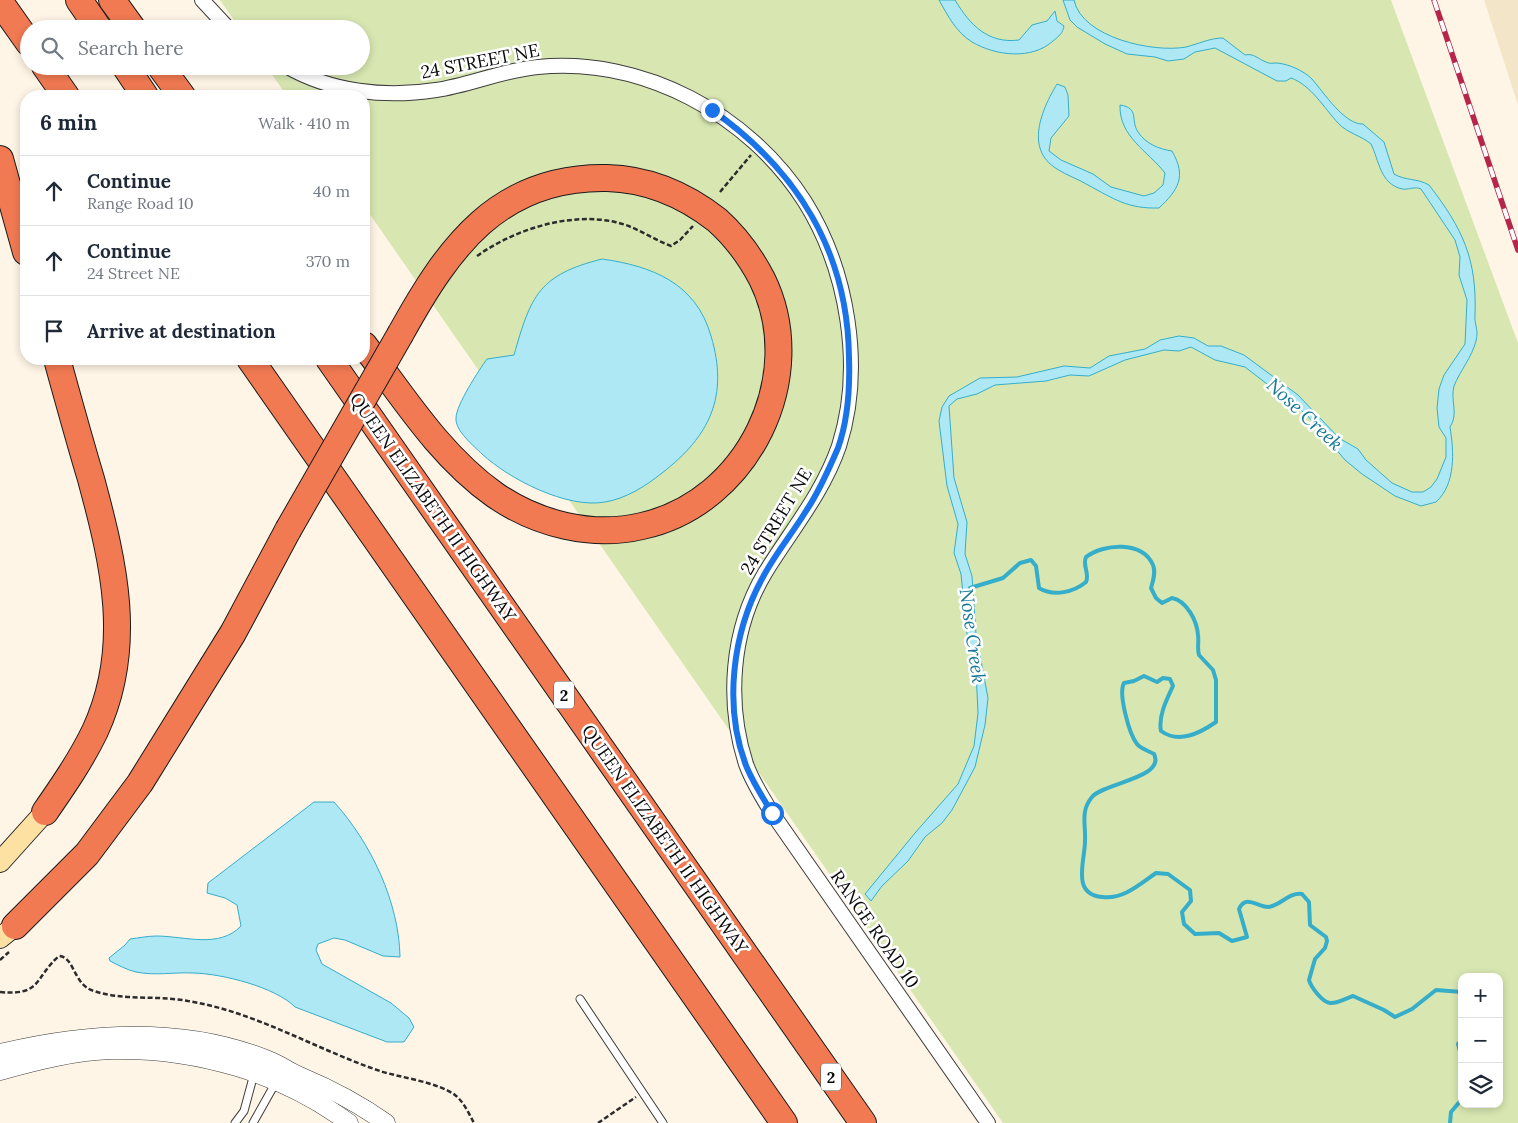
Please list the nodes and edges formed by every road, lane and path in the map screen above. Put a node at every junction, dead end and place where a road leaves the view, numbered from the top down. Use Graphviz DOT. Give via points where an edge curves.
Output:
graph roads {
  1 [pos="79,0"];
  2 [pos="112,0"];
  3 [pos="202,0"];
  4 [pos="0,2"];
  5 [pos="93,20"];
  6 [pos="126,20"];
  7 [pos="221,20"];
  8 [pos="20,30"];
  9 [pos="51,75"];
  10 [pos="130,75"];
  11 [pos="167,75"];
  12 [pos="306,75"];
  13 [pos="62,90"];
  14 [pos="141,90"];
  15 [pos="178,90"];
  16 [pos="354,90"];
  17 [pos="370,92"];
  18 [pos="758,146"];
  19 [pos="0,159"];
  20 [pos="720,192"];
  21 [pos="692,226"];
  22 [pos="20,231"];
  23 [pos="475,259"];
  24 [pos="370,353"];
  25 [pos="59,365"];
  26 [pos="254,365"];
  27 [pos="333,365"];
  28 [pos="381,368"];
  29 [pos="381,368"];
  30 [pos="381,368"];
  31 [pos="381,368"];
  32 [pos="742,750"];
  33 [pos="45,812"];
  34 [pos="0,862"];
  35 [pos="7,932"];
  36 [pos="0,992"];
  37 [pos="580,999"];
  38 [pos="0,1053"];
  39 [pos="272,1062"];
  40 [pos="0,1071"];
  41 [pos="254,1074"];
  42 [pos="276,1081"];
  43 [pos="642,1093"];
  44 [pos="235,1123"];
  45 [pos="253,1123"];
  46 [pos="348,1123"];
  47 [pos="386,1123"];
  48 [pos="474,1123"];
  49 [pos="598,1123"];
  50 [pos="663,1123"];
  51 [pos="784,1123"];
  52 [pos="863,1123"];
  53 [pos="988,1123"];
  1 -- 5 [label="highway"];
  2 -- 6 [label="highway"];
  3 -- 7 [label="street"];
  4 -- 8 [label="highway"];
  9 -- 13 [label="highway"];
  10 -- 14 [label="highway"];
  11 -- 15 [label="highway"];
  12 -- 16 [label="street, 24 STREET NE" via="326,84"];
  17 -- 18 [label="street, 24 STREET NE" via="392,94 436,90 536,67 612,70 680,93 712,110"];
  18 -- 20 [label="path"];
  18 -- 32 [label="street, 24 STREET NE" via="786,176 804,202 834,265 844,304 850,376 847,411 832,462 807,510 763,576 747,609 734,677 734,705"];
  19 -- 22 [label="highway"];
  21 -- 23 [label="path" via="671,246 616,222 581,220 552,224 500,242"];
  24 -- 28 [label="highway, bridge"];
  25 -- 33 [label="highway" via="109,552 116,586 117,630 113,674 95,730"];
  26 -- 51 [label="highway"];
  27 -- 52 [label="highway, QUEEN ELIZABETH II HIGHWAY / 2"];
  29 -- 30 [label="highway, bridge" via="432,436 472,477 496,496 526,513 557,524 587,530 612,530 642,526 674,514 716,488 737,467 768,415 776,388 778,336 768,291 742,246 726,228 687,200 642,182 592,178 568,180 515,198 493,212 441,264"];
  31 -- 35 [label="highway, bridge" via="233,633 140,783 87,854"];
  32 -- 53 [label="street, RANGE ROAD 10" via="758,791 783,829"];
  33 -- 34 [label="main road"];
  36 -- 48 [label="path" via="23,993 31,989 59,956 65,956 78,981 90,990 188,1001 249,1017 379,1071 446,1090 462,1102"];
  37 -- 43 [label="lane"];
  38 -- 39 [label="street" via="81,1039 135,1035 197,1041"];
  39 -- 41 [label="lane"];
  39 -- 42 [label="lane"];
  39 -- 47 [label="street" via="350,1099"];
  40 -- 41 [label="street" via="73,1054 148,1050 182,1054"];
  41 -- 42 [label="street"];
  41 -- 44 [label="lane" via="244,1111"];
  42 -- 45 [label="lane"];
  42 -- 46 [label="street" via="312,1098"];
  43 -- 49 [label="path"];
  43 -- 50 [label="lane"];
}
